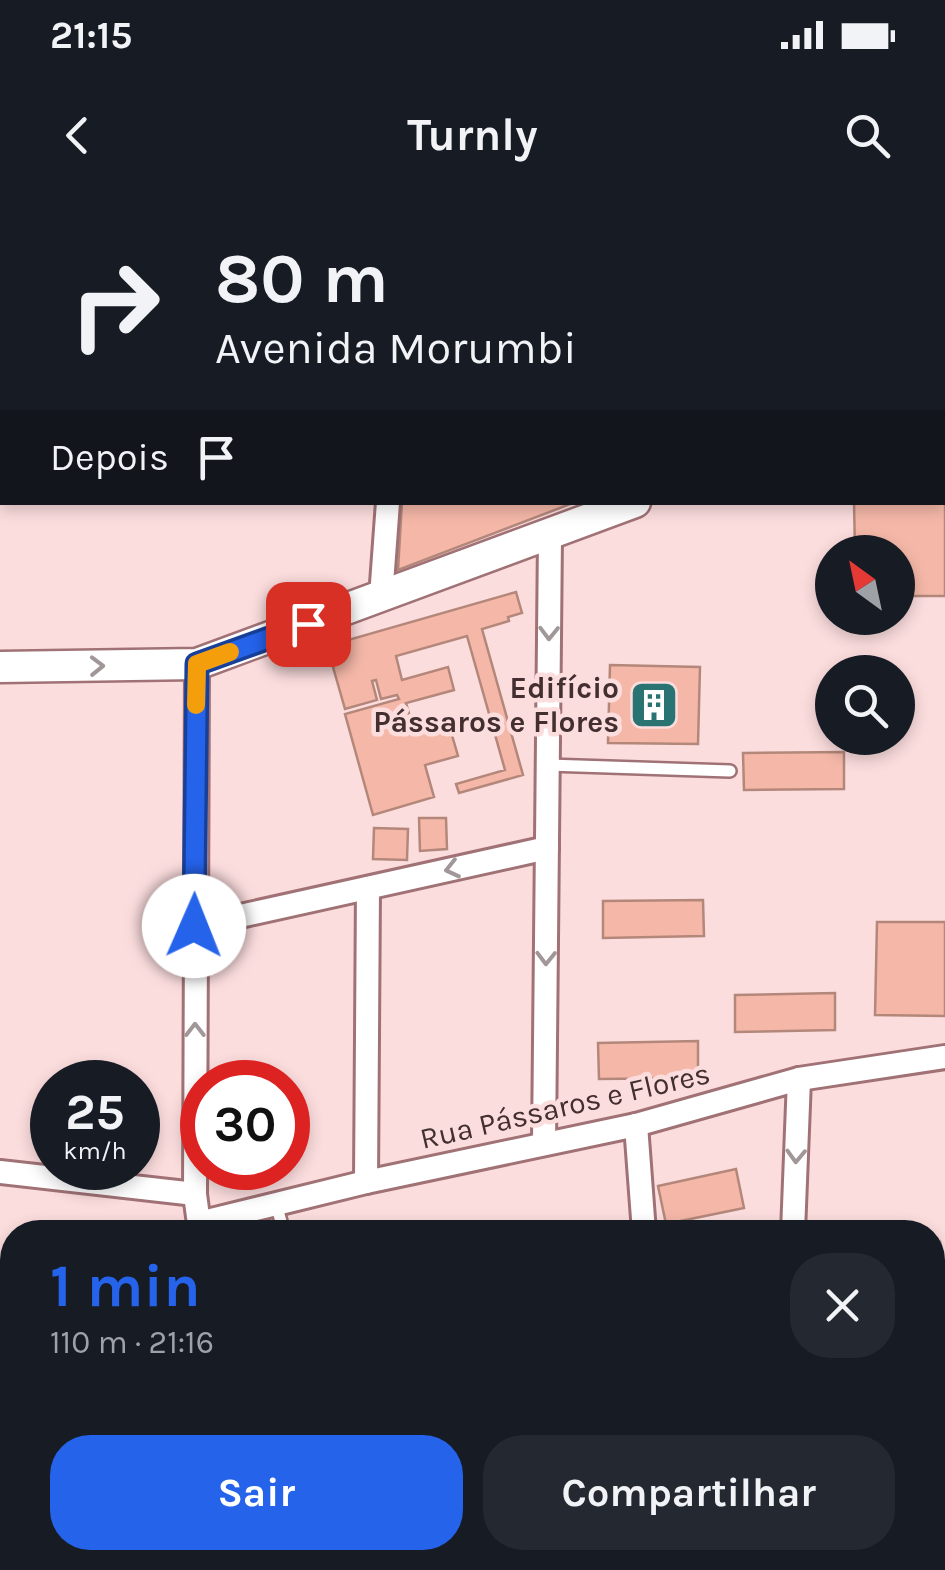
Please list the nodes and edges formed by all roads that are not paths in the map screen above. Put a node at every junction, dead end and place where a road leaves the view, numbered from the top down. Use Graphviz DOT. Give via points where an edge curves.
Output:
graph roads {
  1 [pos="388,505"];
  2 [pos="628,505"];
  3 [pos="550,536"];
  4 [pos="381,597"];
  5 [pos="197,664"];
  6 [pos="0,668"];
  7 [pos="548,766"];
  8 [pos="730,771"];
  9 [pos="547,848"];
  10 [pos="368,888"];
  11 [pos="194,926"];
  12 [pos="945,1057"];
  13 [pos="799,1079"];
  14 [pos="636,1125"];
  15 [pos="544,1144"];
  16 [pos="0,1172"];
  17 [pos="366,1182"];
  18 [pos="195,1194"];
  19 [pos="276,1204"];
  20 [pos="199,1220"];
  21 [pos="225,1220"];
  22 [pos="281,1220"];
  23 [pos="643,1220"];
  24 [pos="793,1220"];
  1 -- 4 [label="street"];
  2 -- 3 [label="street"];
  3 -- 4 [label="street"];
  3 -- 7 [label="street, one-way"];
  4 -- 5 [label="street"];
  6 -- 5 [label="street, one-way"];
  5 -- 11 [label="street"];
  7 -- 8 [label="lane"];
  7 -- 9 [label="street"];
  9 -- 10 [label="street, one-way"];
  9 -- 15 [label="street, one-way"];
  10 -- 11 [label="street"];
  10 -- 17 [label="street"];
  18 -- 11 [label="street, one-way"];
  12 -- 13 [label="street, Rua Pássaros e Flores"];
  13 -- 14 [label="street, Rua Pássaros e Flores"];
  13 -- 24 [label="street, one-way"];
  14 -- 15 [label="street, Rua Pássaros e Flores"];
  14 -- 23 [label="street"];
  15 -- 17 [label="street, Rua Pássaros e Flores"];
  16 -- 18 [label="street"];
  17 -- 19 [label="street, Rua Pássaros e Flores"];
  18 -- 20 [label="street"];
  19 -- 21 [label="street, Rua Pássaros e Flores"];
  19 -- 22 [label="lane"];
}
